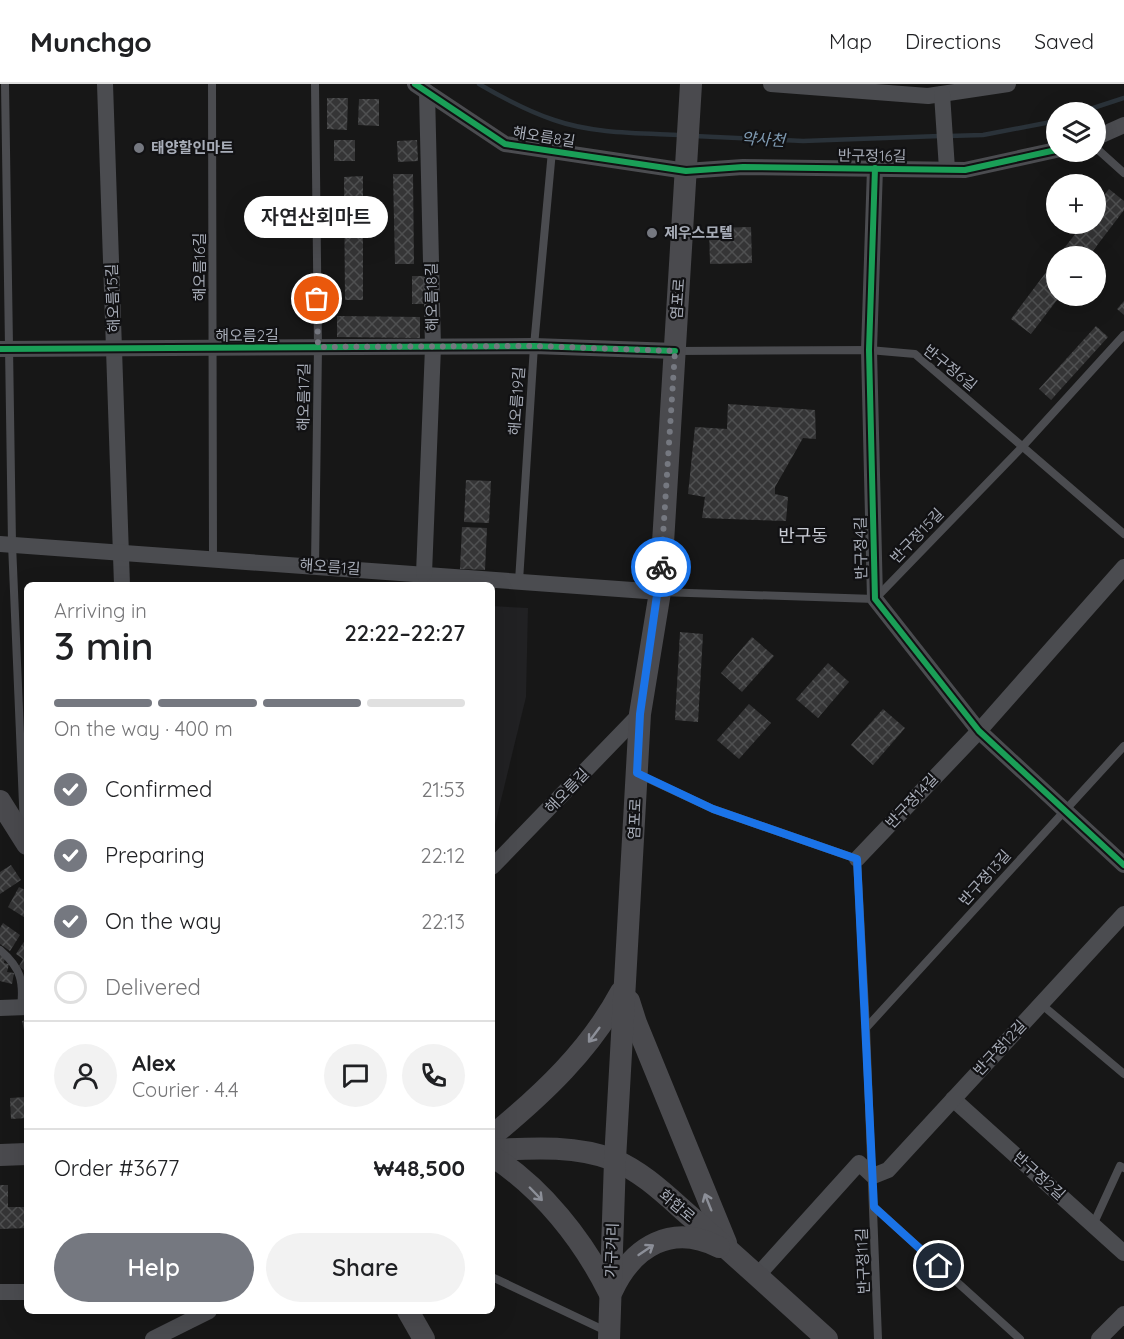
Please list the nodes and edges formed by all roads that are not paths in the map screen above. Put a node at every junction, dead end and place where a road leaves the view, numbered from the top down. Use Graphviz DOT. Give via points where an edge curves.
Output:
graph roads {
  1 [pos="5,84"];
  2 [pos="105,84"];
  3 [pos="212,84"];
  4 [pos="315,84"];
  5 [pos="691,84"];
  6 [pos="771,84"];
  7 [pos="1008,84"];
  8 [pos="421,88"];
  9 [pos="933,91"];
  10 [pos="1124,125"];
  11 [pos="1106,133"];
  12 [pos="552,151"];
  13 [pos="1046,152"];
  14 [pos="1106,157"];
  15 [pos="875,168"];
  16 [pos="947,170"];
  17 [pos="686,171"];
  18 [pos="1124,173"];
  19 [pos="1124,335"];
  20 [pos="433,346"];
  21 [pos="534,346"];
  22 [pos="318,347"];
  23 [pos="115,348"];
  24 [pos="214,348"];
  25 [pos="5,349"];
  26 [pos="869,350"];
  27 [pos="675,351"];
  28 [pos="1023,447"];
  29 [pos="1124,534"];
  30 [pos="6,544"];
  31 [pos="122,552"];
  32 [pos="213,558"];
  33 [pos="315,566"];
  34 [pos="1124,567"];
  35 [pos="424,574"];
  36 [pos="519,581"];
  37 [pos="122,582"];
  38 [pos="660,592"];
  39 [pos="875,599"];
  40 [pos="640,714"];
  41 [pos="979,731"];
  42 [pos="1124,746"];
  43 [pos="637,773"];
  44 [pos="0,801"];
  45 [pos="24,812"];
  46 [pos="1065,812"];
  47 [pos="6,825"];
  48 [pos="24,840"];
  49 [pos="857,859"];
  50 [pos="495,864"];
  51 [pos="1124,865"];
  52 [pos="1124,914"];
  53 [pos="0,951"];
  54 [pos="625,985"];
  55 [pos="1041,1004"];
  56 [pos="24,1007"];
  57 [pos="0,1008"];
  58 [pos="866,1028"];
  59 [pos="1124,1074"];
  60 [pos="953,1099"];
  61 [pos="495,1133"];
  62 [pos="495,1149"];
  63 [pos="24,1154"];
  64 [pos="0,1155"];
  65 [pos="495,1158"];
  66 [pos="615,1160"];
  67 [pos="1124,1168"];
  68 [pos="873,1176"];
  69 [pos="874,1207"];
  70 [pos="1093,1225"];
  71 [pos="1124,1253"];
  72 [pos="733,1254"];
  73 [pos="757,1276"];
  74 [pos="495,1279"];
  75 [pos="0,1292"];
  76 [pos="24,1292"];
  77 [pos="610,1295"];
  78 [pos="200,1314"];
  79 [pos="410,1314"];
  80 [pos="1124,1314"];
  81 [pos="609,1336"];
  82 [pos="153,1339"];
  83 [pos="424,1339"];
  84 [pos="827,1339"];
  85 [pos="878,1339"];
  86 [pos="1020,1339"];
  87 [pos="1099,1339"];
  1 -- 25 [label="lane"];
  2 -- 23 [label="street, 해오름15길"];
  3 -- 24 [label="lane, 해오름16길"];
  4 -- 22 [label="lane, 해오름17길"];
  5 -- 17 [label="main road, 염포로"];
  6 -- 9 [label="street"];
  7 -- 9 [label="street"];
  8 -- 12 [label="street, 해오름8길" via="505,144"];
  8 -- 20 [label="street, 해오름18길"];
  9 -- 16 [label="street"];
  10 -- 11 [label="street"];
  12 -- 17 [label="street, 해오름8길"];
  12 -- 21 [label="lane, 해오름19길"];
  13 -- 16 [label="street, 반구정16길" via="965,170"];
  14 -- 18 [label="lane"];
  15 -- 16 [label="street, 반구정16길"];
  15 -- 17 [label="street, 반구정16길" via="744,167"];
  15 -- 26 [label="street, 반구정4길"];
  17 -- 27 [label="main road, 염포로"];
  19 -- 28 [label="lane, 반구정15길"];
  20 -- 21 [label="street, 해오름2길"];
  20 -- 22 [label="street, 해오름2길"];
  20 -- 35 [label="street, 해오름18길"];
  21 -- 27 [label="street, 해오름2길"];
  21 -- 36 [label="lane, 해오름19길"];
  22 -- 24 [label="street, 해오름2길"];
  22 -- 33 [label="lane, 해오름17길"];
  23 -- 24 [label="street, 해오름2길"];
  23 -- 25 [label="street, 해오름2길"];
  23 -- 31 [label="street, 해오름15길"];
  24 -- 32 [label="lane, 해오름16길"];
  25 -- 30 [label="lane"];
  26 -- 27 [label="lane, 반구정6길"];
  26 -- 28 [label="lane, 반구정6길" via="915,354"];
  26 -- 39 [label="street, 반구정4길"];
  27 -- 38 [label="main road, 염포로"];
  28 -- 29 [label="lane, 반구정6길"];
  28 -- 39 [label="lane, 반구정15길"];
  30 -- 31 [label="street, 해오름1길"];
  30 -- 45 [label="lane"];
  31 -- 32 [label="street, 해오름1길"];
  31 -- 37 [label="street, 해오름15길"];
  32 -- 33 [label="street, 해오름1길"];
  33 -- 35 [label="street, 해오름1길"];
  34 -- 41 [label="street, 반구정14길"];
  35 -- 36 [label="street, 해오름1길"];
  36 -- 38 [label="street, 해오름1길"];
  38 -- 39 [label="lane"];
  38 -- 40 [label="main road, 염포로"];
  39 -- 41 [label="street, 반구정4길"];
  40 -- 43 [label="main road, 염포로"];
  40 -- 50 [label="street, 해오름길"];
  41 -- 46 [label="street, 반구정4길"];
  41 -- 49 [label="street, 반구정14길"];
  42 -- 46 [label="lane, 반구정13길"];
  43 -- 49 [label="lane" via="713,809"];
  43 -- 54 [label="main road, 염포로"];
  44 -- 47 [label="main road"];
  46 -- 51 [label="street, 반구정4길"];
  46 -- 58 [label="lane, 반구정13길"];
  47 -- 48 [label="main road"];
  49 -- 58 [label="lane, 반구정11길"];
  52 -- 55 [label="street, 반구정12길"];
  53 -- 56 [label="lane" via="12,960 24,984"];
  54 -- 61 [label="main road, one-way" via="572,1063"];
  54 -- 66 [label="main road, 염포로"];
  72 -- 54 [label="main road, one-way" via="718,1227 640,1034"];
  55 -- 59 [label="lane"];
  55 -- 60 [label="street, 반구정12길"];
  56 -- 57 [label="street"];
  58 -- 68 [label="lane, 반구정11길"];
  60 -- 68 [label="street, 반구정12길" via="888,1170"];
  60 -- 70 [label="street, 반구정2길"];
  62 -- 66 [label="main road, 화합로" via="578,1151"];
  63 -- 64 [label="main road"];
  65 -- 77 [label="main road, one-way" via="518,1175 567,1227"];
  66 -- 72 [label="main road, 화합로" via="643,1178"];
  66 -- 77 [label="main road, 가구거리"];
  67 -- 70 [label="lane" via="1120,1166"];
  68 -- 69 [label="lane, 반구정11길"];
  68 -- 73 [label="street" via="859,1163"];
  69 -- 85 [label="lane, 반구정11길"];
  69 -- 86 [label="lane"];
  70 -- 71 [label="street, 반구정2길"];
  72 -- 73 [label="main road, 화합로"];
  77 -- 72 [label="main road, one-way" via="631,1261 667,1239 699,1239"];
  73 -- 84 [label="main road, 화합로"];
  74 -- 81 [label="lane"];
  75 -- 76 [label="street"];
  77 -- 81 [label="main road, 가구거리"];
  78 -- 82 [label="street"];
  79 -- 83 [label="main road"];
  80 -- 87 [label="street"];
}
